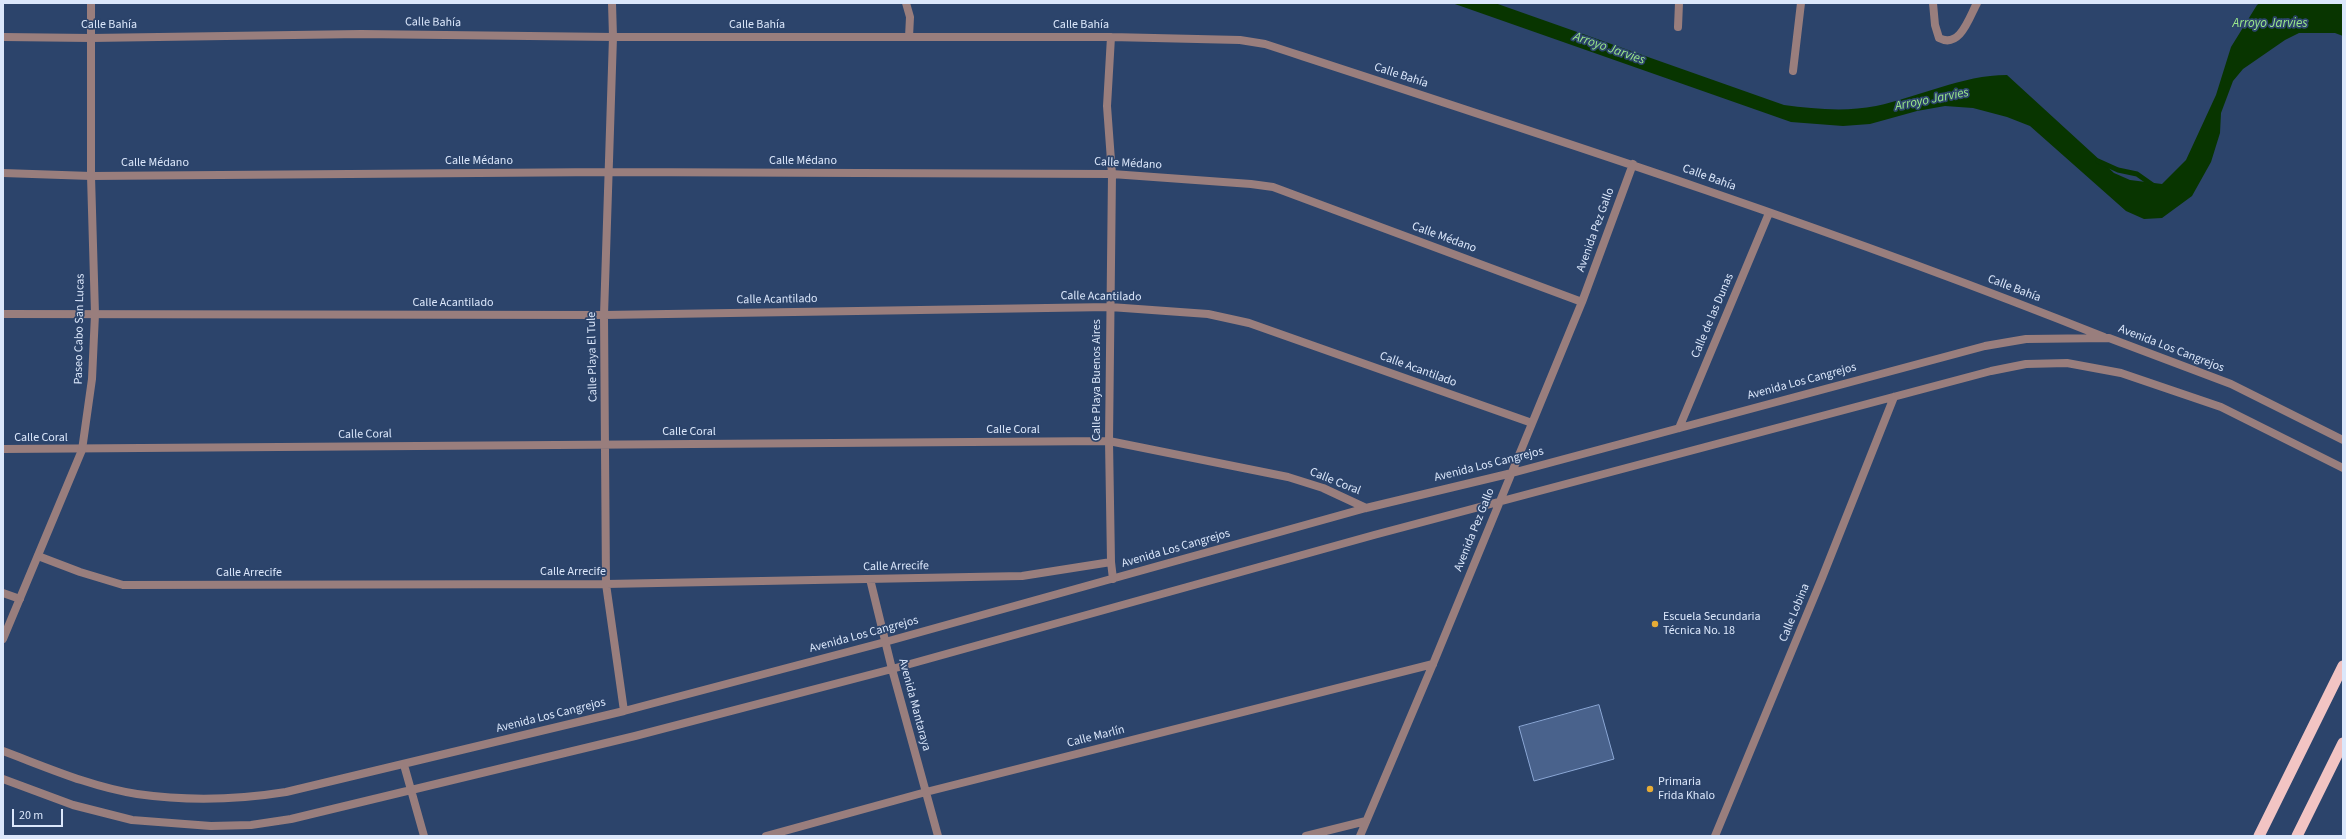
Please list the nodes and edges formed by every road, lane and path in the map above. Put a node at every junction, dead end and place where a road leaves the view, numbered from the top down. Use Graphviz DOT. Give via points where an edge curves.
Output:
graph roads {
  1 [pos="91,3"];
  2 [pos="612,3"];
  3 [pos="906,3"];
  4 [pos="1680,3"];
  5 [pos="1801,3"];
  6 [pos="1933,3"];
  7 [pos="1976,3"];
  8 [pos="1678,28"];
  9 [pos="3,36"];
  10 [pos="613,37"];
  11 [pos="909,37"];
  12 [pos="1112,37"];
  13 [pos="91,38"];
  14 [pos="1793,71"];
  15 [pos="1633,164"];
  16 [pos="608,172"];
  17 [pos="3,173"];
  18 [pos="1112,174"];
  19 [pos="91,176"];
  20 [pos="1770,213"];
  21 [pos="1582,302"];
  22 [pos="1110,307"];
  23 [pos="3,314"];
  24 [pos="94,314"];
  25 [pos="604,315"];
  26 [pos="2109,338"];
  27 [pos="1894,397"];
  28 [pos="1532,423"];
  29 [pos="1679,428"];
  30 [pos="2343,440"];
  31 [pos="1109,441"];
  32 [pos="606,445"];
  33 [pos="3,449"];
  34 [pos="82,450"];
  35 [pos="2343,468"];
  36 [pos="1512,473"];
  37 [pos="1500,502"];
  38 [pos="1366,508"];
  39 [pos="38,556"];
  40 [pos="1111,562"];
  41 [pos="870,579"];
  42 [pos="1113,579"];
  43 [pos="606,584"];
  44 [pos="3,592"];
  45 [pos="20,599"];
  46 [pos="3,639"];
  47 [pos="885,642"];
  48 [pos="1433,664"];
  49 [pos="2343,666"];
  50 [pos="892,669"];
  51 [pos="624,710"];
  52 [pos="2343,743"];
  53 [pos="3,751"];
  54 [pos="404,764"];
  55 [pos="3,779"];
  56 [pos="411,790"];
  57 [pos="926,792"];
  58 [pos="1366,821"];
  59 [pos="424,836"];
  60 [pos="766,836"];
  61 [pos="938,836"];
  62 [pos="1306,836"];
  63 [pos="1360,836"];
  64 [pos="1715,836"];
  65 [pos="2259,836"];
  66 [pos="2297,836"];
  1 -- 13 [label="street, Paseo Cabo San Lucas"];
  2 -- 10 [label="street, Calle Playa El Tule"];
  3 -- 11 [label="street" via="910,16"];
  4 -- 8 [label="street"];
  5 -- 14 [label="street"];
  6 -- 7 [label="street" via="1935,25 1939,38 1944,41 1954,40 1961,34"];
  9 -- 13 [label="street, Calle Bahía"];
  10 -- 11 [label="street, Calle Bahía"];
  10 -- 13 [label="street, Calle Bahía" via="361,34"];
  10 -- 16 [label="street, Calle Playa El Tule"];
  11 -- 12 [label="street, Calle Bahía"];
  12 -- 15 [label="street, Calle Bahía" via="1240,40 1265,44"];
  12 -- 18 [label="street, Calle Playa Buenos Aires" via="1107,106"];
  13 -- 19 [label="street, Paseo Cabo San Lucas"];
  15 -- 20 [label="street, Calle Bahía"];
  15 -- 21 [label="street, Avenida Pez Gallo"];
  16 -- 18 [label="street, Calle Médano"];
  16 -- 19 [label="street, Calle Médano"];
  16 -- 25 [label="street, Calle Playa El Tule"];
  17 -- 19 [label="street, Calle Médano"];
  18 -- 21 [label="street, Calle Médano" via="1272,187"];
  18 -- 22 [label="street, Calle Playa Buenos Aires"];
  19 -- 24 [label="street, Paseo Cabo San Lucas"];
  20 -- 26 [label="street, Calle Bahía" via="2018,302"];
  20 -- 29 [label="street, Calle de las Dunas"];
  21 -- 28 [label="street, Avenida Pez Gallo"];
  22 -- 25 [label="street, Calle Acantilado"];
  22 -- 28 [label="street, Calle Acantilado" via="1230,317"];
  22 -- 31 [label="street, Calle Playa Buenos Aires"];
  23 -- 24 [label="street, Calle Acantilado"];
  24 -- 25 [label="street, Calle Acantilado"];
  24 -- 34 [label="street, Paseo Cabo San Lucas" via="92,379"];
  25 -- 32 [label="street, Calle Playa El Tule"];
  26 -- 29 [label="street, Avenida Los Cangrejos" via="2026,339 1985,346"];
  26 -- 30 [label="street, Avenida Los Cangrejos" via="2231,384"];
  27 -- 35 [label="street" via="2005,368 2026,364 2067,363 2120,373 2221,408"];
  27 -- 37 [label="street"];
  27 -- 64 [label="street, Calle Lobina"];
  28 -- 36 [label="street, Avenida Pez Gallo"];
  29 -- 36 [label="street, Avenida Los Cangrejos"];
  31 -- 32 [label="street, Calle Coral"];
  31 -- 38 [label="street, Calle Coral" via="1288,477 1323,488"];
  31 -- 40 [label="street, Calle Playa Buenos Aires"];
  32 -- 34 [label="street, Calle Coral"];
  32 -- 43 [label="street, Calle Playa El Tule"];
  33 -- 34 [label="street, Calle Coral"];
  34 -- 39 [label="street, Paseo Cabo San Lucas"];
  36 -- 37 [label="street, Avenida Pez Gallo"];
  36 -- 38 [label="street, Avenida Los Cangrejos"];
  37 -- 48 [label="street, Avenida Pez Gallo"];
  37 -- 50 [label="street"];
  38 -- 42 [label="street, Avenida Los Cangrejos"];
  39 -- 43 [label="street, Calle Arrecife" via="123,585"];
  39 -- 45 [label="street, Paseo Cabo San Lucas"];
  40 -- 41 [label="street, Calle Arrecife" via="1022,576"];
  40 -- 42 [label="street, Calle Playa Buenos Aires"];
  41 -- 43 [label="street, Calle Arrecife"];
  41 -- 47 [label="street, Avenida Mantaraya"];
  42 -- 47 [label="street, Avenida Los Cangrejos"];
  43 -- 51 [label="street, Calle Playa El Tule"];
  44 -- 45 [label="street"];
  45 -- 46 [label="street, Paseo Cabo San Lucas"];
  47 -- 50 [label="street, Avenida Mantaraya"];
  47 -- 51 [label="street, Avenida Los Cangrejos"];
  48 -- 57 [label="street, Calle Marlín"];
  48 -- 58 [label="street, Avenida Pez Gallo"];
  49 -- 65 [label="highway"];
  50 -- 56 [label="street" via="635,736"];
  50 -- 57 [label="street, Avenida Mantaraya"];
  51 -- 54 [label="street, Avenida Los Cangrejos"];
  52 -- 66 [label="highway"];
  53 -- 54 [label="street, Avenida Los Cangrejos" via="80,779 136,794 212,800 286,792"];
  54 -- 56 [label="street"];
  55 -- 56 [label="street" via="73,805 132,820 211,826 251,825 291,818"];
  56 -- 59 [label="street"];
  57 -- 60 [label="street, Calle Marlín"];
  57 -- 61 [label="street, Avenida Mantaraya"];
  58 -- 62 [label="street"];
  58 -- 63 [label="street, Avenida Pez Gallo"];
}
